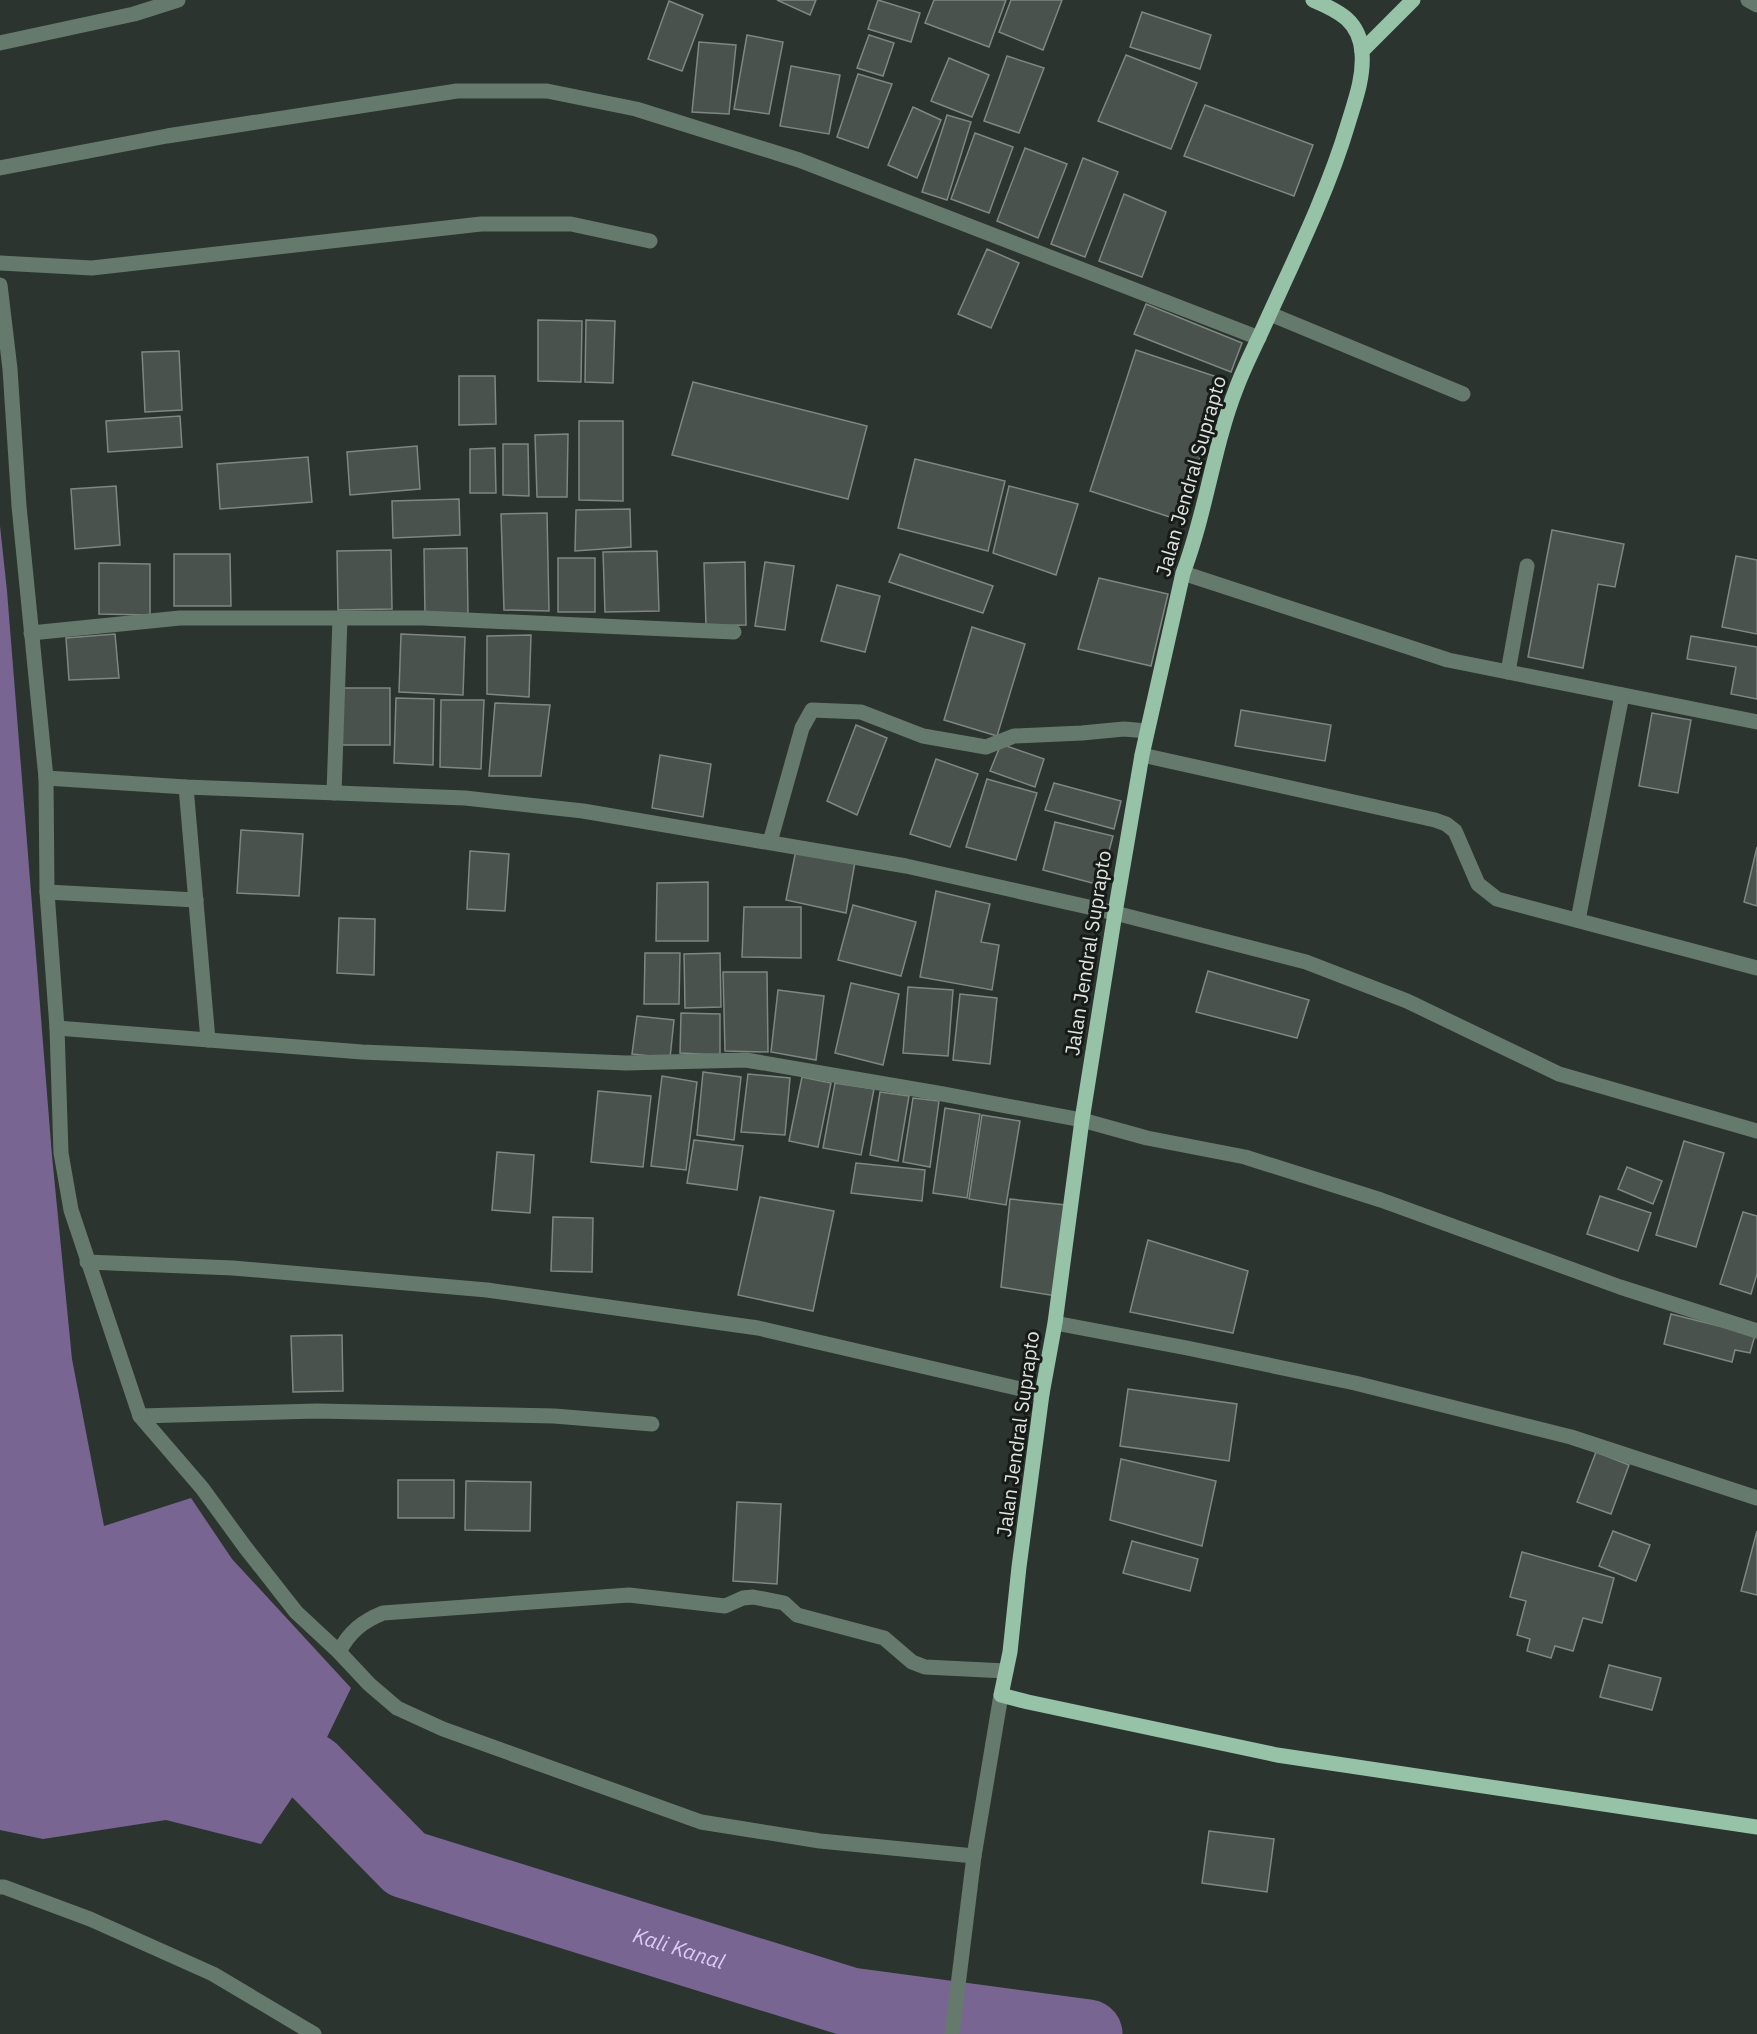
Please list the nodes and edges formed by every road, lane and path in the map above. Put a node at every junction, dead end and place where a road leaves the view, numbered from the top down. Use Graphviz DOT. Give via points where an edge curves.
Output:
graph roads {
  1 [pos="178,0"];
  2 [pos="1313,0"];
  3 [pos="1413,0"];
  4 [pos="1748,0"];
  5 [pos="1757,5"];
  6 [pos="0,43"];
  7 [pos="1362,51"];
  8 [pos="0,168"];
  9 [pos="650,241"];
  10 [pos="0,263"];
  11 [pos="0,285"];
  12 [pos="1269,314"];
  13 [pos="1259,338"];
  14 [pos="1463,394"];
  15 [pos="1527,566"];
  16 [pos="1183,573"];
  17 [pos="340,618"];
  18 [pos="734,632"];
  19 [pos="31,633"];
  20 [pos="1508,672"];
  21 [pos="1622,695"];
  22 [pos="1757,722"];
  23 [pos="1147,731"];
  24 [pos="1142,755"];
  25 [pos="46,778"];
  26 [pos="186,787"];
  27 [pos="334,793"];
  28 [pos="770,842"];
  29 [pos="47,892"];
  30 [pos="196,900"];
  31 [pos="1115,913"];
  32 [pos="1578,920"];
  33 [pos="1757,968"];
  34 [pos="57,1028"];
  35 [pos="208,1040"];
  36 [pos="1082,1120"];
  37 [pos="1757,1131"];
  38 [pos="87,1262"];
  39 [pos="1055,1323"];
  40 [pos="1757,1331"];
  41 [pos="1042,1394"];
  42 [pos="140,1416"];
  43 [pos="652,1424"];
  44 [pos="1757,1498"];
  45 [pos="339,1652"];
  46 [pos="1006,1671"];
  47 [pos="1001,1695"];
  48 [pos="1757,1827"];
  49 [pos="974,1856"];
  50 [pos="0,1887"];
  51 [pos="314,2034"];
  52 [pos="952,2034"];
  1 -- 6 [label="street" via="134,14"];
  2 -- 7 [label="main road" via="1346,17"];
  3 -- 7 [label="main road"];
  4 -- 5 [label="street"];
  7 -- 12 [label="main road, Jalan Jendral Suprapto" via="1362,72 1338,157"];
  8 -- 13 [label="street" via="167,136 457,91 547,91 636,109 800,160"];
  9 -- 10 [label="street" via="571,224 481,224 92,268"];
  11 -- 19 [label="street"];
  12 -- 13 [label="main road, Jalan Jendral Suprapto"];
  12 -- 14 [label="street"];
  13 -- 16 [label="main road, Jalan Jendral Suprapto" via="1236,388"];
  15 -- 20 [label="street"];
  16 -- 20 [label="street" via="1448,660"];
  16 -- 23 [label="main road, Jalan Jendral Suprapto"];
  17 -- 18 [label="street"];
  17 -- 19 [label="street" via="180,618"];
  17 -- 27 [label="street"];
  19 -- 25 [label="street"];
  20 -- 21 [label="street"];
  21 -- 22 [label="street"];
  21 -- 32 [label="street"];
  23 -- 24 [label="main road, Jalan Jendral Suprapto"];
  23 -- 28 [label="street" via="1014,736 986,747 923,736 861,712 812,710 801,728"];
  24 -- 31 [label="main road, Jalan Jendral Suprapto"];
  24 -- 32 [label="street" via="1446,824 1455,831 1478,884 1497,899"];
  25 -- 26 [label="street"];
  25 -- 29 [label="street"];
  26 -- 27 [label="street"];
  26 -- 30 [label="street"];
  27 -- 28 [label="street" via="465,798 571,809"];
  28 -- 31 [label="street" via="906,866"];
  29 -- 30 [label="street"];
  29 -- 34 [label="street"];
  30 -- 35 [label="street"];
  31 -- 36 [label="main road, Jalan Jendral Suprapto"];
  31 -- 37 [label="street" via="1306,962 1407,1001 1559,1074"];
  32 -- 33 [label="street"];
  34 -- 35 [label="street"];
  34 -- 38 [label="street" via="61,1153 70,1210"];
  35 -- 36 [label="street" via="362,1052 626,1063 746,1060"];
  36 -- 39 [label="main road, Jalan Jendral Suprapto"];
  36 -- 40 [label="street" via="1245,1157 1336,1185 1620,1287"];
  38 -- 41 [label="street" via="233,1268 487,1290 758,1328"];
  38 -- 42 [label="street"];
  39 -- 41 [label="main road, Jalan Jendral Suprapto"];
  39 -- 44 [label="street" via="1354,1383 1571,1437"];
  41 -- 46 [label="main road, Jalan Jendral Suprapto"];
  42 -- 43 [label="street" via="329,1411 554,1416"];
  42 -- 45 [label="street" via="202,1488 297,1612"];
  45 -- 46 [label="street" via="347,1637 383,1612 629,1595 725,1606 753,1597 784,1603 798,1615 884,1638 912,1662 925,1667"];
  45 -- 49 [label="street" via="397,1708 443,1730 701,1822 820,1841"];
  46 -- 47 [label="main road, Jalan Jendral Suprapto"];
  47 -- 48 [label="main road" via="1276,1755"];
  47 -- 49 [label="street, Jalan Jendral Suprapto"];
  49 -- 52 [label="street, Jalan Jendral Suprapto"];
  50 -- 51 [label="street" via="90,1919 213,1974"];
}
